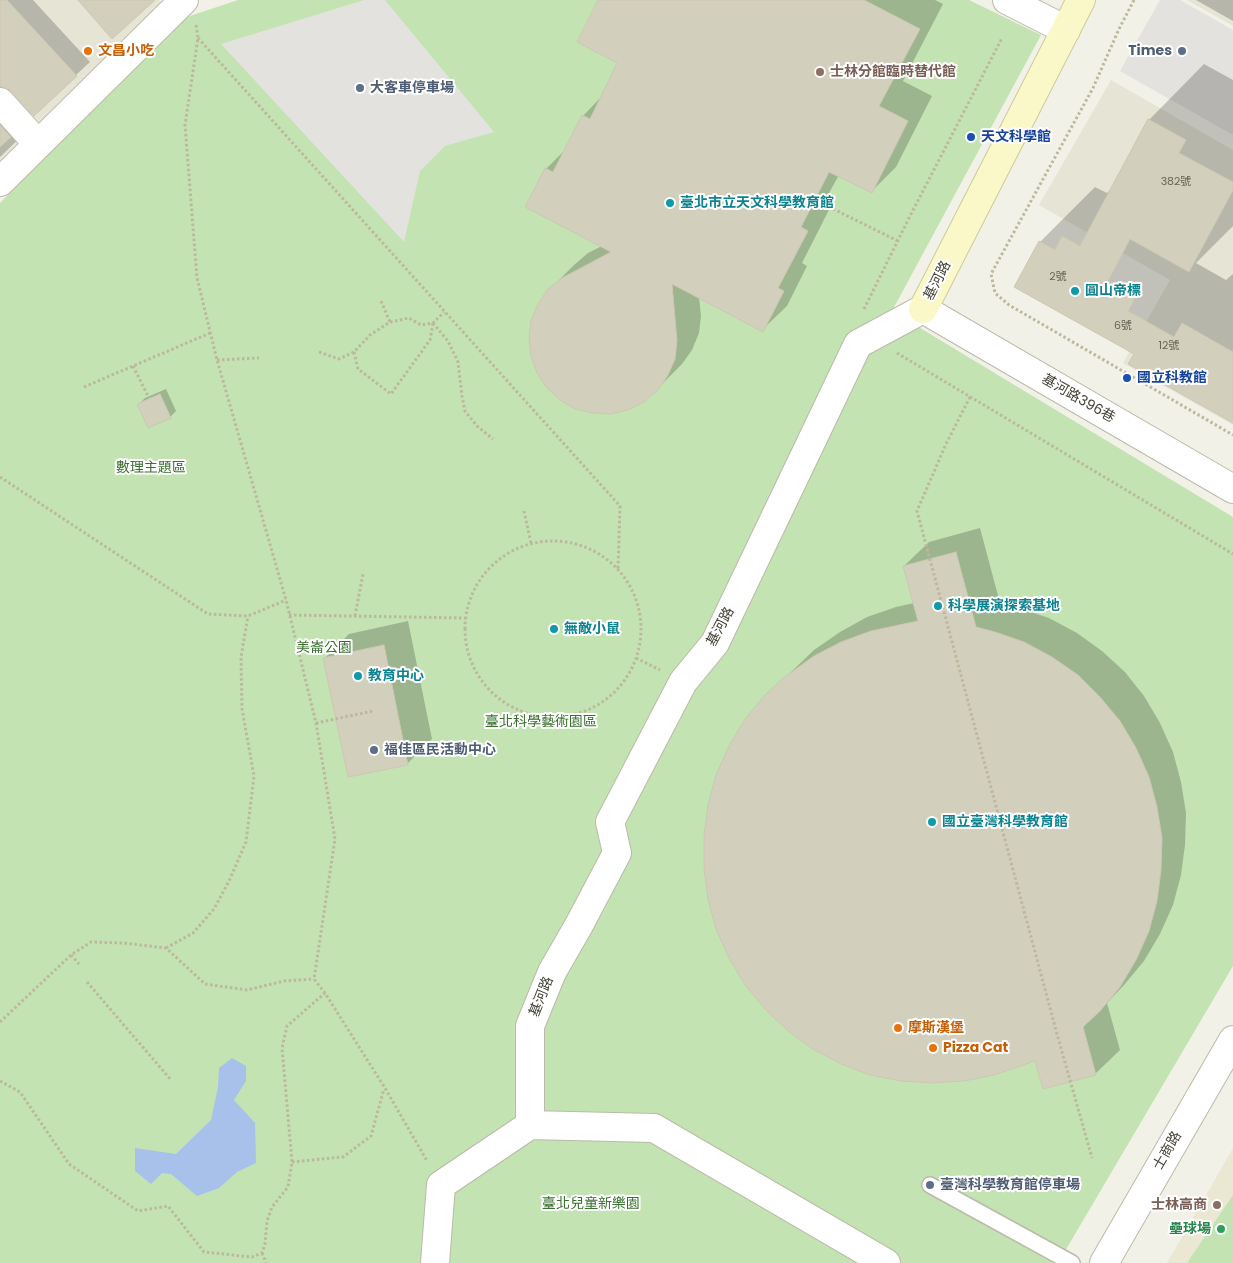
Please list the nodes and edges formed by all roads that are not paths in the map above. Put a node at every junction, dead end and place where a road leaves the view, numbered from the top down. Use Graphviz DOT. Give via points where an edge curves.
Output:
graph roads {
  1 [pos="1007,0"];
  2 [pos="1082,0"];
  3 [pos="190,9"];
  4 [pos="1066,30"];
  5 [pos="0,102"];
  6 [pos="38,144"];
  7 [pos="0,182"];
  8 [pos="923,309"];
  9 [pos="1233,489"];
  10 [pos="1233,1040"];
  11 [pos="530,1126"];
  12 [pos="930,1185"];
  13 [pos="435,1263"];
  14 [pos="886,1263"];
  15 [pos="1072,1263"];
  16 [pos="1104,1263"];
  1 -- 4 [label="street"];
  2 -- 4 [label="street, 基河路"];
  3 -- 6 [label="street"];
  4 -- 8 [label="street, 基河路"];
  5 -- 6 [label="street"];
  6 -- 7 [label="street"];
  8 -- 9 [label="street, 基河路396巷"];
  8 -- 11 [label="street, 基河路" via="858,344 715,643 683,682 610,822 617,853 552,972 530,1026"];
  10 -- 16 [label="street, 士商路"];
  11 -- 13 [label="street" via="441,1185"];
  11 -- 14 [label="street" via="654,1128"];
  12 -- 15 [label="lane"];
}
